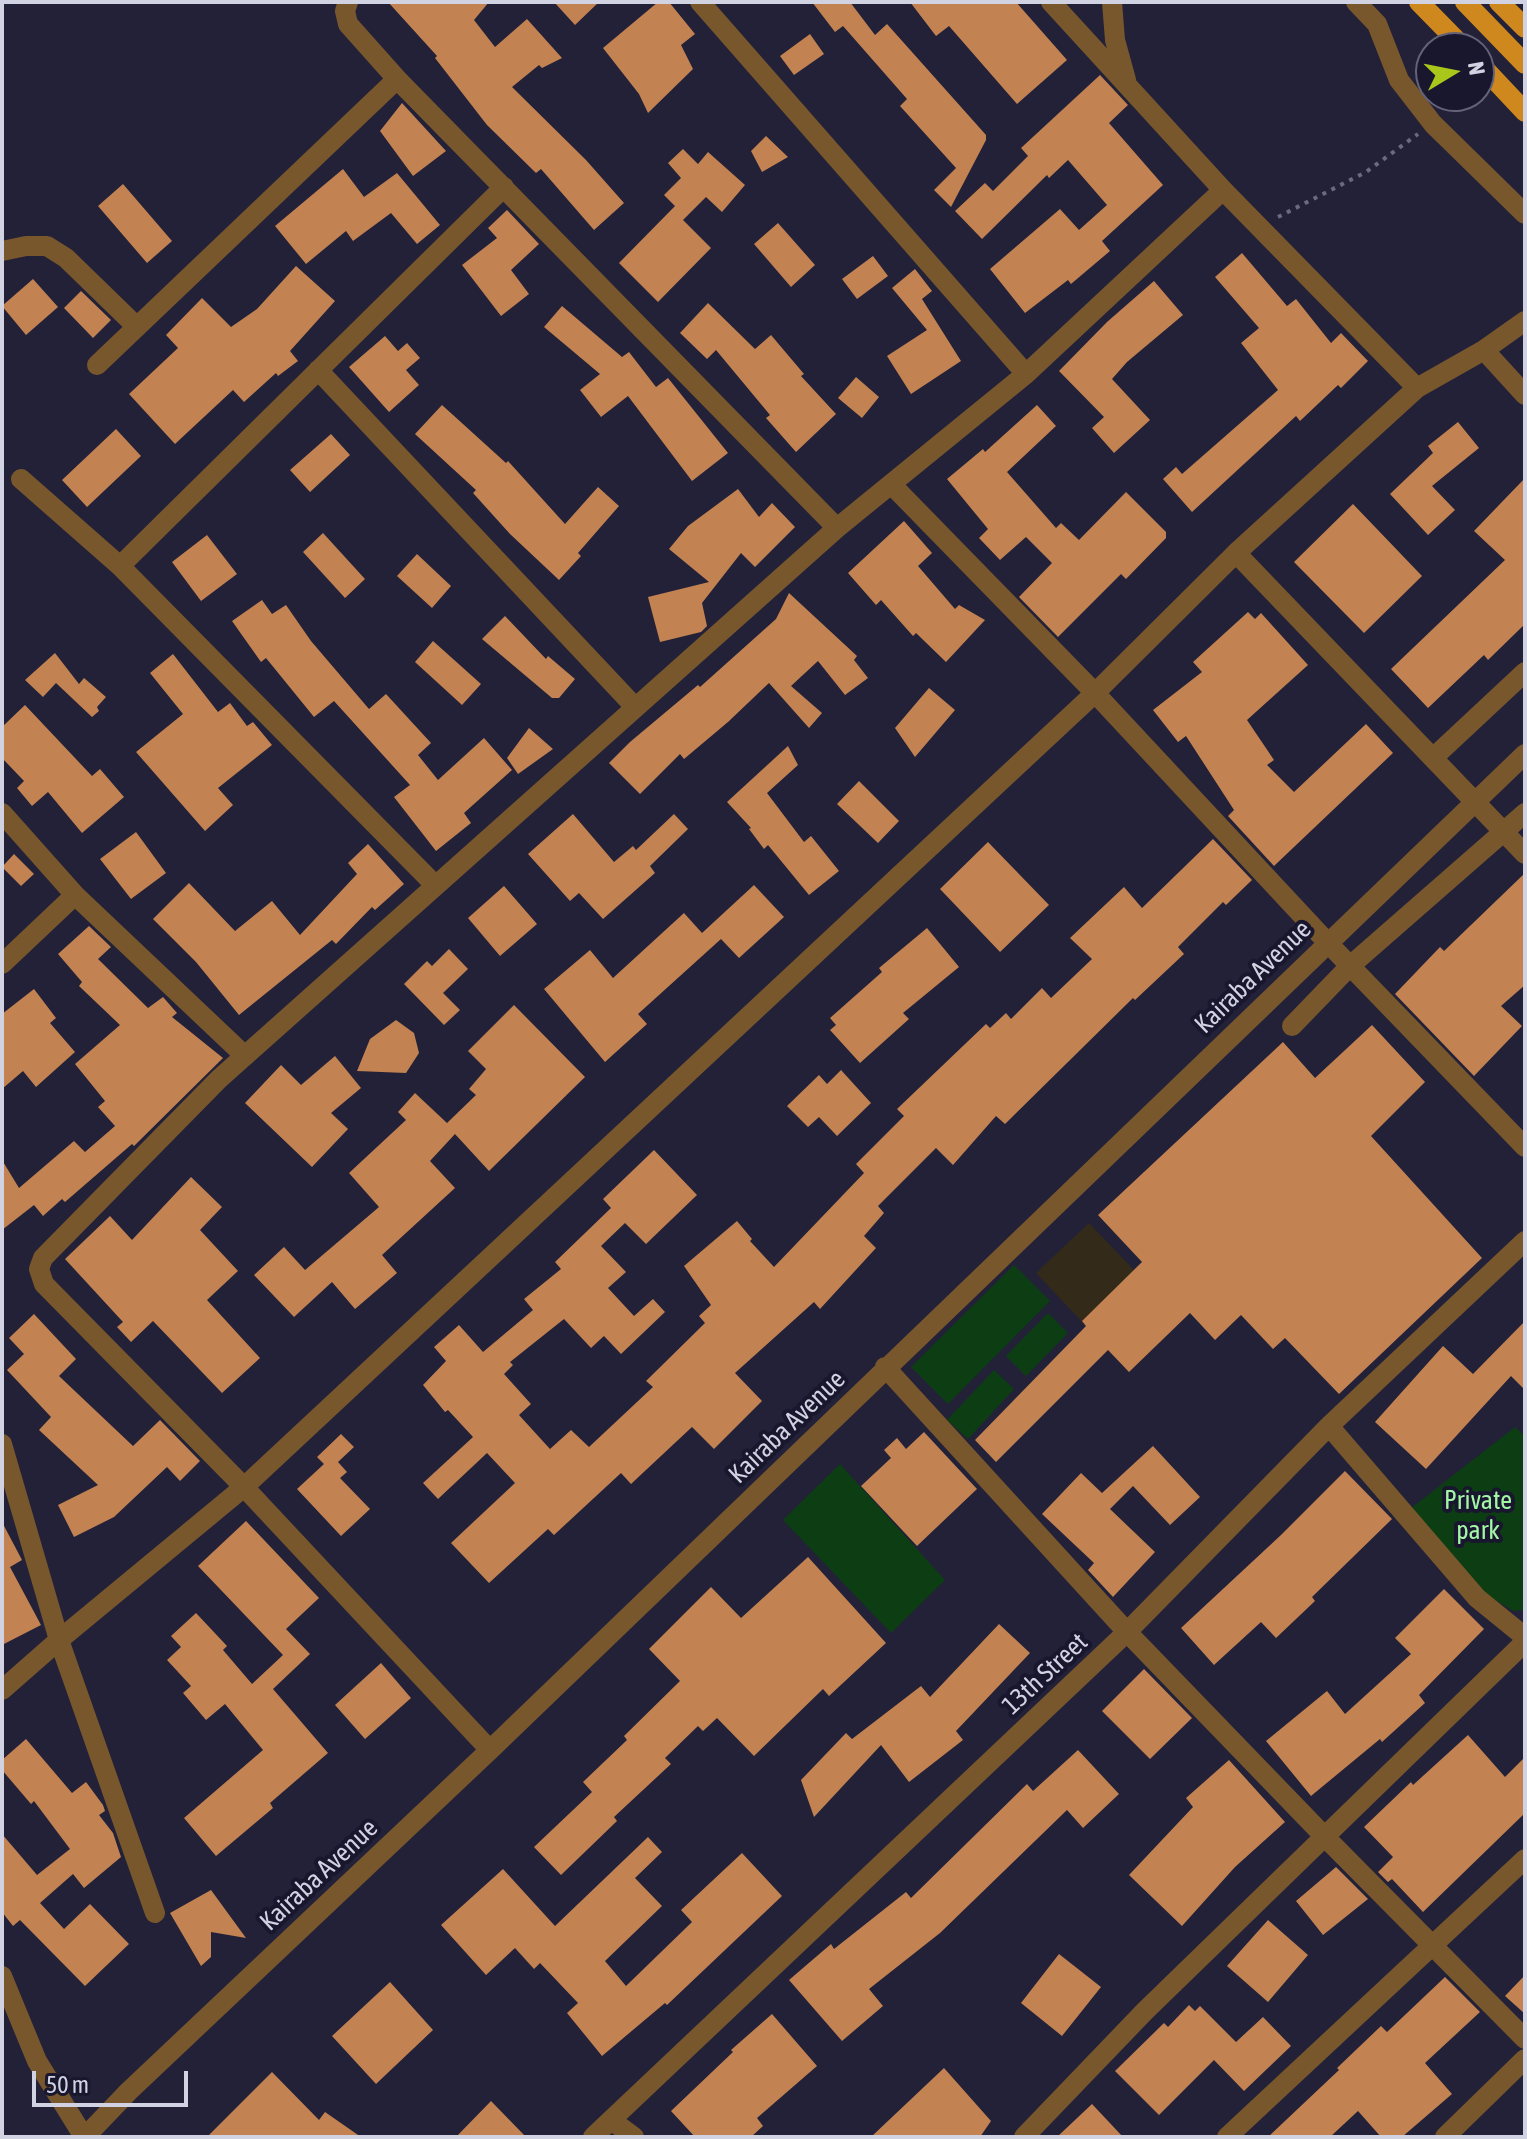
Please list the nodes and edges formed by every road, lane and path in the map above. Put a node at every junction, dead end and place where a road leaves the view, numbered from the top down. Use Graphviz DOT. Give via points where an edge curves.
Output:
graph roads {
  1 [pos="348,2"];
  2 [pos="700,2"];
  3 [pos="1051,2"];
  4 [pos="1112,2"];
  5 [pos="1356,2"];
  6 [pos="1419,2"];
  7 [pos="1465,2"];
  8 [pos="1499,2"];
  9 [pos="1525,28"];
  10 [pos="1448,32"];
  11 [pos="1525,64"];
  12 [pos="397,79"];
  13 [pos="1495,80"];
  14 [pos="1128,87"];
  15 [pos="1525,112"];
  16 [pos="1433,124"];
  17 [pos="504,187"];
  18 [pos="1223,190"];
  19 [pos="1287,212"];
  20 [pos="1525,214"];
  21 [pos="2,251"];
  22 [pos="1525,321"];
  23 [pos="137,327"];
  24 [pos="1484,350"];
  25 [pos="97,365"];
  26 [pos="318,370"];
  27 [pos="1026,374"];
  28 [pos="1417,388"];
  29 [pos="1525,395"];
  30 [pos="21,479"];
  31 [pos="891,484"];
  32 [pos="837,528"];
  33 [pos="1236,553"];
  34 [pos="120,566"];
  35 [pos="1525,672"];
  36 [pos="1095,693"];
  37 [pos="635,707"];
  38 [pos="1525,754"];
  39 [pos="1434,757"];
  40 [pos="1476,801"];
  41 [pos="2,813"];
  42 [pos="1525,813"];
  43 [pos="1505,832"];
  44 [pos="1525,854"];
  45 [pos="435,885"];
  46 [pos="75,895"];
  47 [pos="1327,942"];
  48 [pos="2,964"];
  49 [pos="1350,966"];
  50 [pos="1292,1026"];
  51 [pos="245,1056"];
  52 [pos="1525,1147"];
  53 [pos="1525,1241"];
  54 [pos="885,1367"];
  55 [pos="1329,1426"];
  56 [pos="2,1444"];
  57 [pos="244,1487"];
  58 [pos="1127,1632"];
  59 [pos="59,1640"];
  60 [pos="1525,1640"];
  61 [pos="2,1690"];
  62 [pos="490,1750"];
  63 [pos="1325,1837"];
  64 [pos="1525,1859"];
  65 [pos="155,1913"];
  66 [pos="1434,1947"];
  67 [pos="2,1976"];
  68 [pos="1525,2039"];
  69 [pos="1525,2059"];
  70 [pos="611,2120"];
  71 [pos="85,2137"];
  72 [pos="593,2137"];
  73 [pos="634,2137"];
  74 [pos="1024,2137"];
  75 [pos="1227,2137"];
  76 [pos="1445,2137"];
  1 -- 12 [label="street" via="348,24"];
  2 -- 27 [label="street"];
  3 -- 14 [label="street"];
  4 -- 14 [label="street" via="1115,40"];
  5 -- 16 [label="street" via="1377,24 1399,80"];
  6 -- 10 [label="main road"];
  7 -- 11 [label="main road"];
  8 -- 9 [label="main road"];
  12 -- 17 [label="street"];
  12 -- 23 [label="street"];
  13 -- 15 [label="main road"];
  14 -- 18 [label="street"];
  16 -- 19 [label="path" via="1366,172"];
  16 -- 20 [label="street"];
  17 -- 26 [label="street"];
  17 -- 32 [label="street"];
  18 -- 27 [label="street"];
  18 -- 28 [label="street"];
  21 -- 23 [label="street" via="47,246"];
  22 -- 24 [label="street"];
  23 -- 25 [label="street"];
  24 -- 28 [label="street"];
  24 -- 29 [label="street"];
  26 -- 34 [label="street"];
  26 -- 37 [label="street"];
  27 -- 31 [label="street"];
  28 -- 33 [label="street"];
  30 -- 34 [label="street"];
  31 -- 32 [label="street"];
  31 -- 36 [label="street"];
  32 -- 37 [label="street"];
  33 -- 36 [label="street"];
  33 -- 39 [label="street"];
  34 -- 45 [label="street"];
  35 -- 39 [label="street"];
  36 -- 47 [label="street"];
  36 -- 57 [label="street"];
  37 -- 45 [label="street"];
  38 -- 40 [label="street, Kairaba Avenue"];
  39 -- 40 [label="street"];
  40 -- 43 [label="street"];
  40 -- 47 [label="street, Kairaba Avenue"];
  41 -- 46 [label="street"];
  42 -- 43 [label="street"];
  43 -- 44 [label="street"];
  43 -- 49 [label="street"];
  45 -- 51 [label="street"];
  46 -- 48 [label="street"];
  46 -- 51 [label="street"];
  47 -- 49 [label="street"];
  47 -- 54 [label="street, Kairaba Avenue"];
  49 -- 50 [label="street"];
  49 -- 52 [label="street"];
  51 -- 57 [label="street" via="43,1258 39,1269 44,1284"];
  53 -- 55 [label="street, 13th Street"];
  54 -- 58 [label="street"];
  54 -- 62 [label="street, Kairaba Avenue"];
  55 -- 58 [label="street, 13th Street"];
  55 -- 60 [label="street" via="1477,1598"];
  56 -- 59 [label="street"];
  57 -- 59 [label="street"];
  57 -- 62 [label="street"];
  58 -- 63 [label="street"];
  58 -- 70 [label="street, 13th Street"];
  59 -- 61 [label="street"];
  59 -- 65 [label="street"];
  60 -- 63 [label="street"];
  62 -- 71 [label="street, Kairaba Avenue"];
  63 -- 66 [label="street"];
  63 -- 74 [label="street"];
  64 -- 66 [label="street"];
  66 -- 68 [label="street"];
  66 -- 75 [label="street"];
  67 -- 71 [label="street" via="37,2061"];
  69 -- 76 [label="street"];
  70 -- 72 [label="street, 13th Street"];
  70 -- 73 [label="street"];
}
